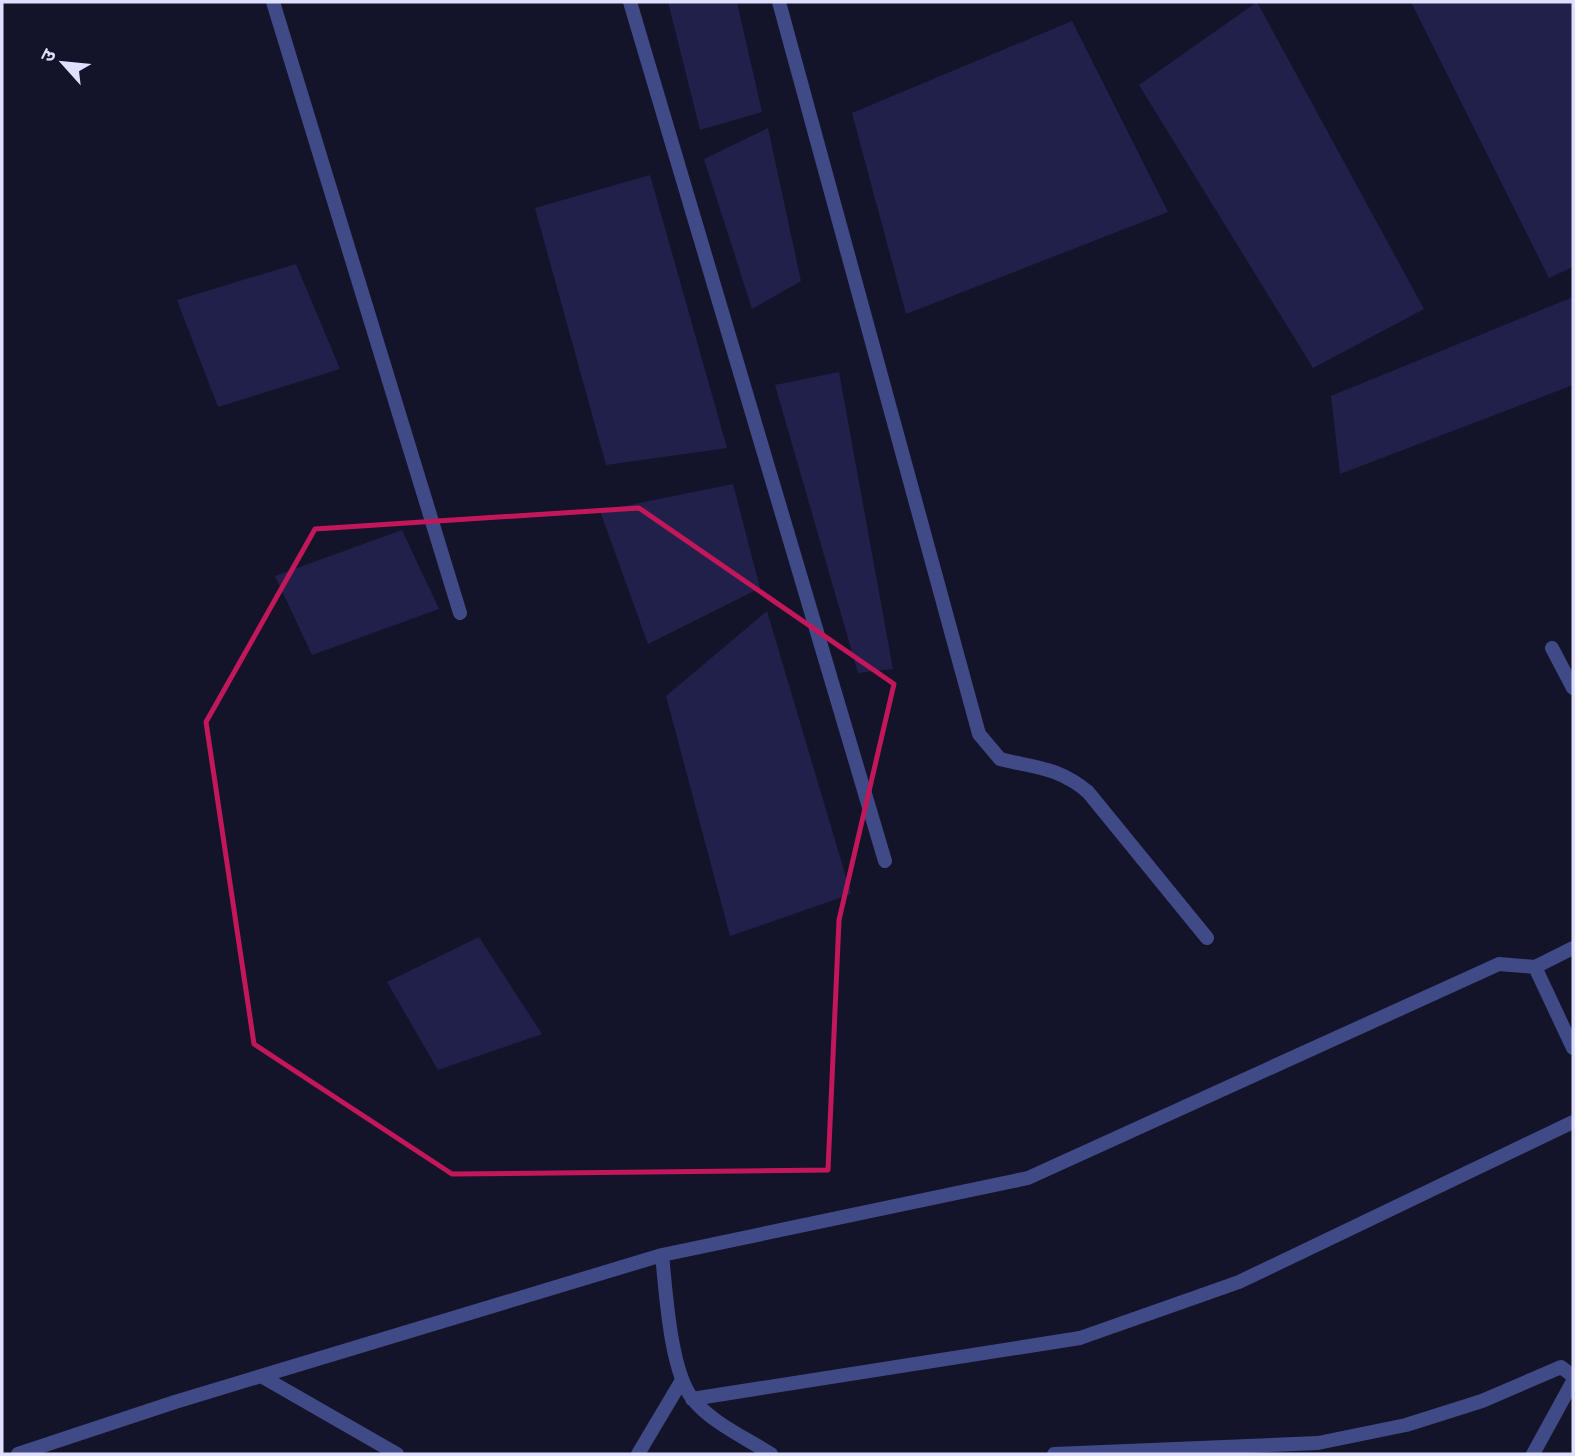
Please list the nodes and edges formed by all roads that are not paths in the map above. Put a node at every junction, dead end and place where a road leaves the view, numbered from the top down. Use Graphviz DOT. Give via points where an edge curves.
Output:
graph roads {
  1 [pos="273,2"];
  2 [pos="631,2"];
  3 [pos="779,2"];
  4 [pos="460,612"];
  5 [pos="1552,648"];
  6 [pos="1573,688"];
  7 [pos="885,861"];
  8 [pos="1207,938"];
  9 [pos="1573,948"];
  10 [pos="1535,967"];
  11 [pos="1573,1048"];
  12 [pos="1573,1122"];
  13 [pos="662,1255"];
  14 [pos="1573,1357"];
  15 [pos="1561,1367"];
  16 [pos="261,1376"];
  17 [pos="1573,1379"];
  18 [pos="682,1380"];
  19 [pos="692,1399"];
  20 [pos="1315,1449"];
  21 [pos="1073,1453"];
  22 [pos="18,1454"];
  23 [pos="397,1454"];
  24 [pos="638,1454"];
  25 [pos="771,1454"];
  26 [pos="1054,1454"];
  27 [pos="1534,1454"];
  1 -- 4 [label="street"];
  2 -- 7 [label="street"];
  3 -- 8 [label="street" via="979,734 1000,759 1049,768 1069,776 1088,792"];
  5 -- 6 [label="street"];
  9 -- 10 [label="street"];
  10 -- 11 [label="street"];
  10 -- 13 [label="street" via="1499,964 1028,1178"];
  12 -- 19 [label="street" via="1239,1282 1080,1338"];
  13 -- 16 [label="street"];
  13 -- 18 [label="street" via="668,1315"];
  14 -- 15 [label="street"];
  15 -- 17 [label="street"];
  15 -- 20 [label="street" via="1482,1401"];
  16 -- 22 [label="street"];
  16 -- 23 [label="street"];
  17 -- 27 [label="street"];
  18 -- 19 [label="street"];
  18 -- 24 [label="street"];
  19 -- 25 [label="street"];
  20 -- 21 [label="street"];
  21 -- 26 [label="street"];
}
